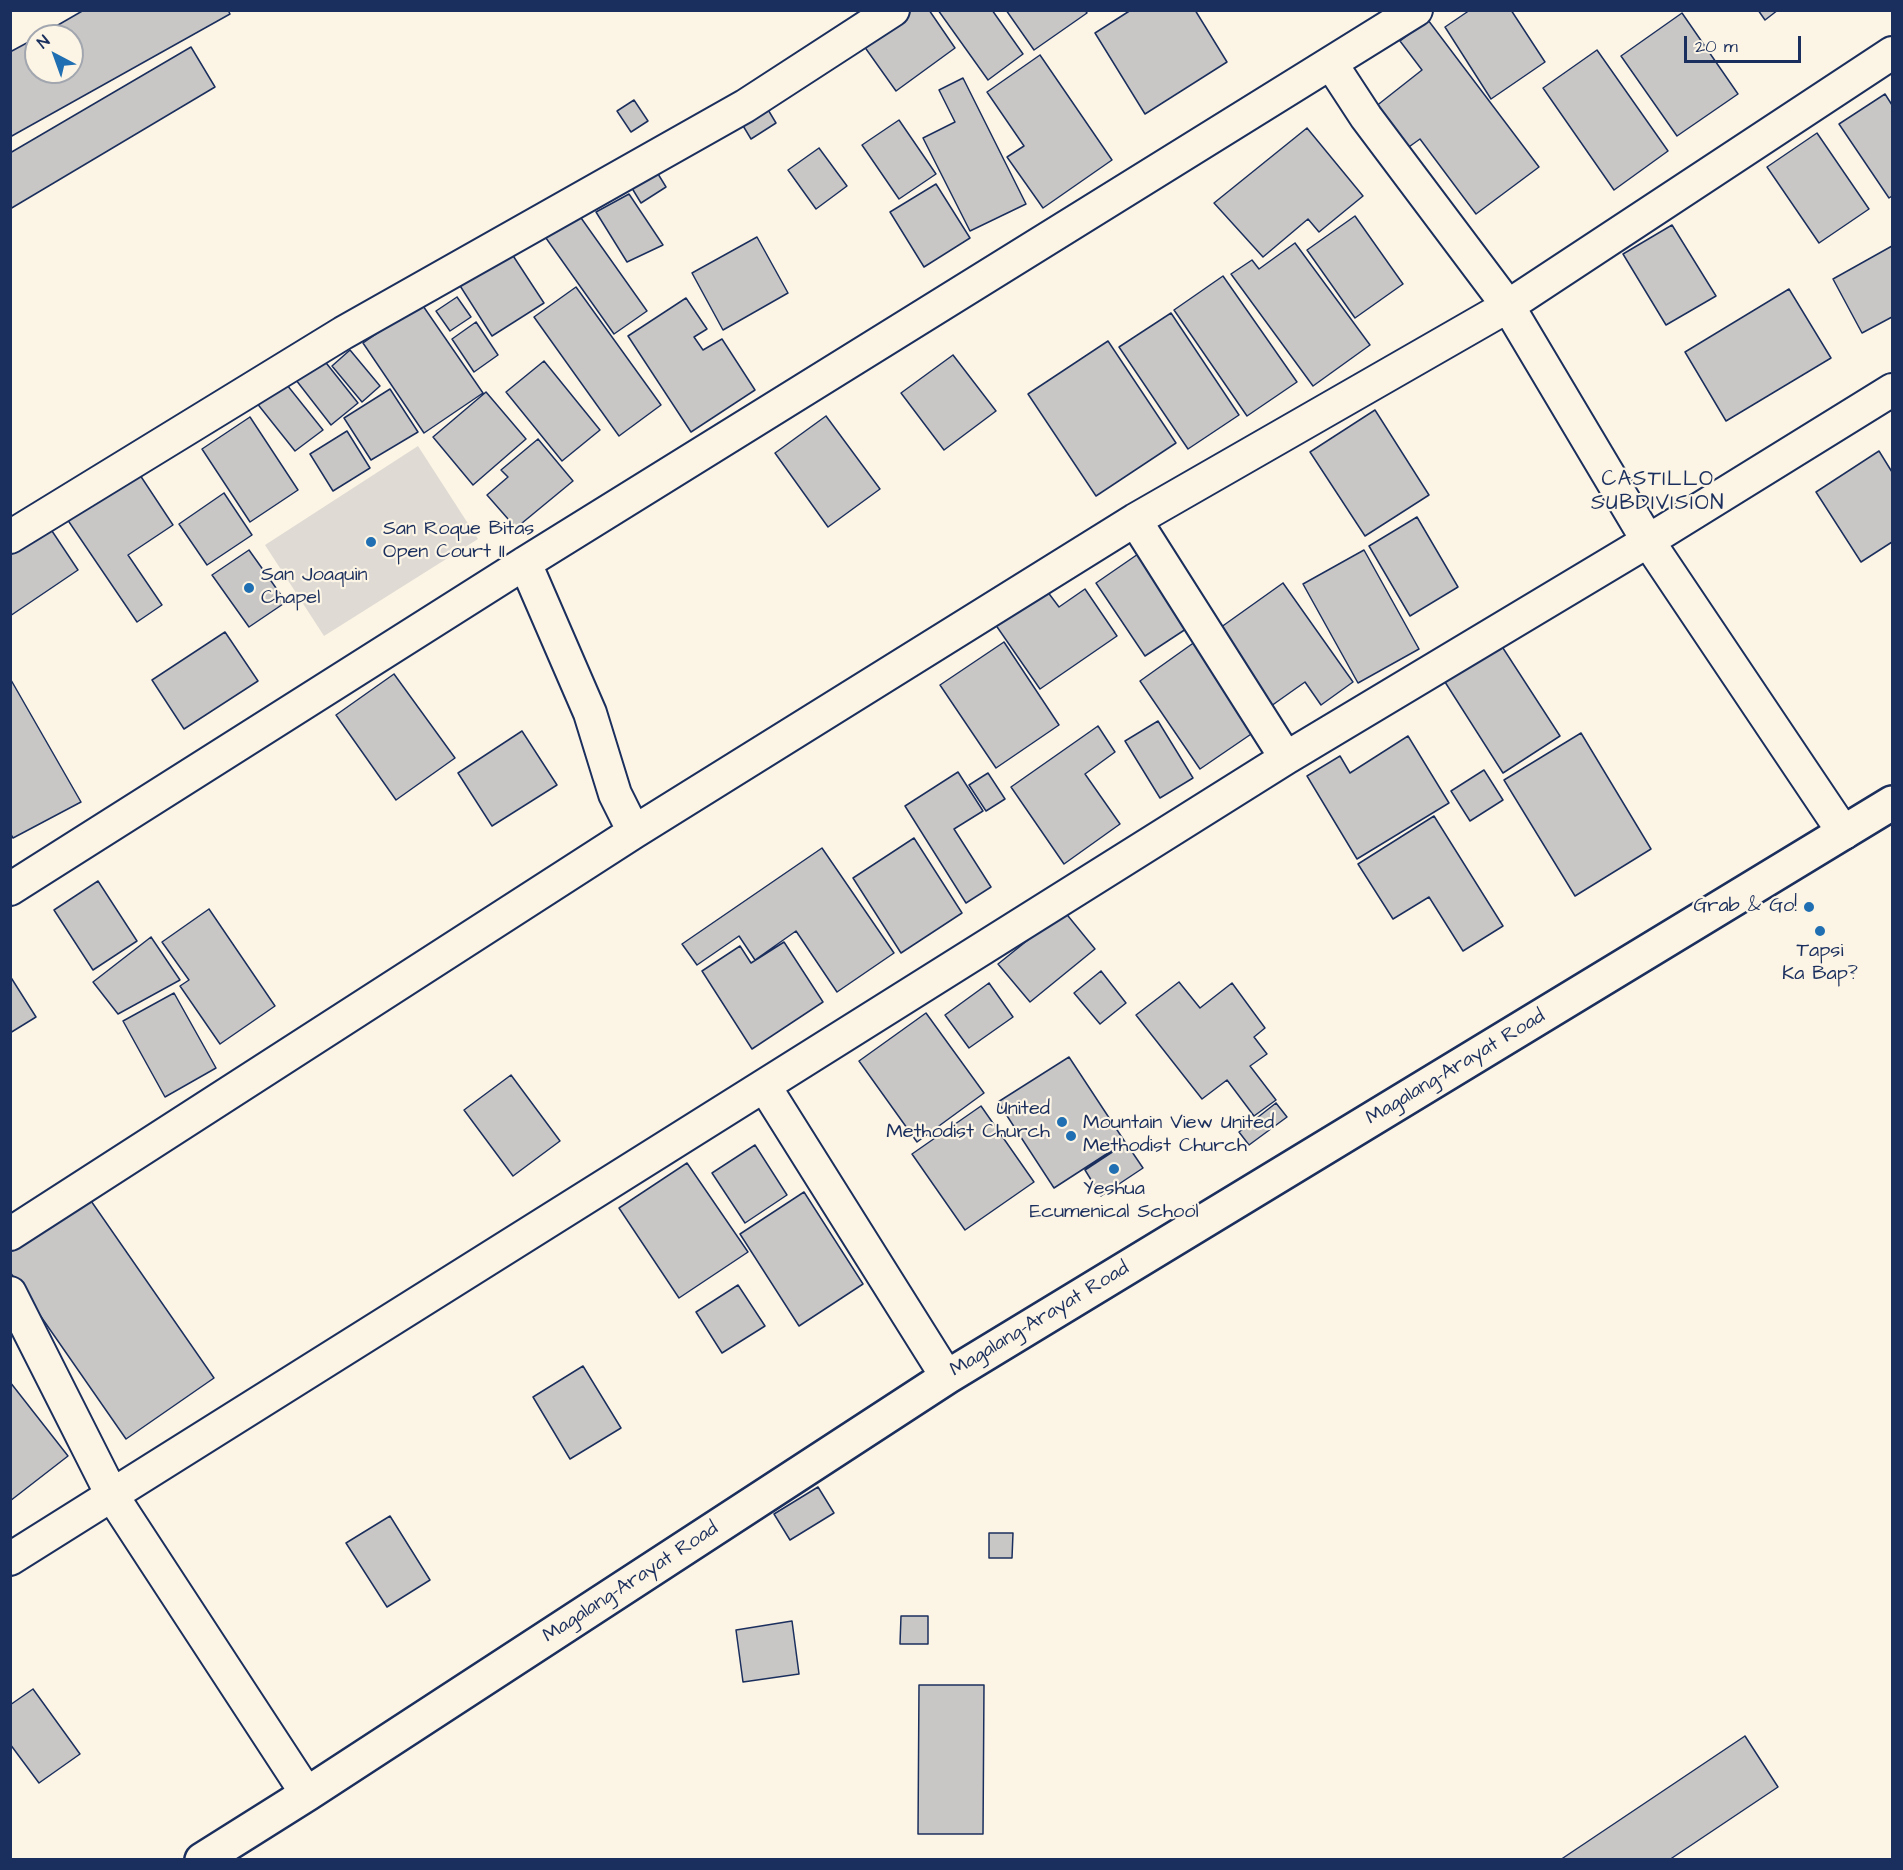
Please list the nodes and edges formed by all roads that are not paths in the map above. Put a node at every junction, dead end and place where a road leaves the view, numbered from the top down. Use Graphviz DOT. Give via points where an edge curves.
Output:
graph roads {
  1 [pos="893,10"];
  2 [pos="1416,10"];
  3 [pos="1893,53"];
  4 [pos="1332,65"];
  5 [pos="1508,306"];
  6 [pos="1893,390"];
  7 [pos="1135,520"];
  8 [pos="10,537"];
  9 [pos="1648,542"];
  10 [pos="525,563"];
  11 [pos="1286,758"];
  12 [pos="1893,803"];
  13 [pos="634,832"];
  14 [pos="1844,833"];
  15 [pos="10,888"];
  16 [pos="765,1087"];
  17 [pos="10,1234"];
  18 [pos="10,1293"];
  19 [pos="947,1377"];
  20 [pos="113,1497"];
  21 [pos="10,1559"];
  22 [pos="307,1794"];
  23 [pos="202,1860"];
  1 -- 8 [label="street" via="745,106 343,333"];
  2 -- 4 [label="street"];
  3 -- 5 [label="street"];
  4 -- 5 [label="street" via="1366,117"];
  4 -- 10 [label="street"];
  5 -- 7 [label="street"];
  5 -- 9 [label="street"];
  6 -- 9 [label="street"];
  7 -- 11 [label="street"];
  7 -- 13 [label="street"];
  9 -- 11 [label="street"];
  9 -- 14 [label="street"];
  10 -- 13 [label="street" via="590,713 615,794"];
  10 -- 15 [label="street"];
  11 -- 16 [label="street"];
  12 -- 14 [label="main road, Magalang-Arayat Road"];
  13 -- 17 [label="street"];
  14 -- 19 [label="main road, Magalang-Arayat Road"];
  16 -- 19 [label="street"];
  16 -- 20 [label="street"];
  18 -- 20 [label="street"];
  19 -- 22 [label="main road, Magalang-Arayat Road"];
  20 -- 21 [label="street"];
  20 -- 22 [label="street"];
  22 -- 23 [label="main road, Magalang-Arayat Road"];
}
